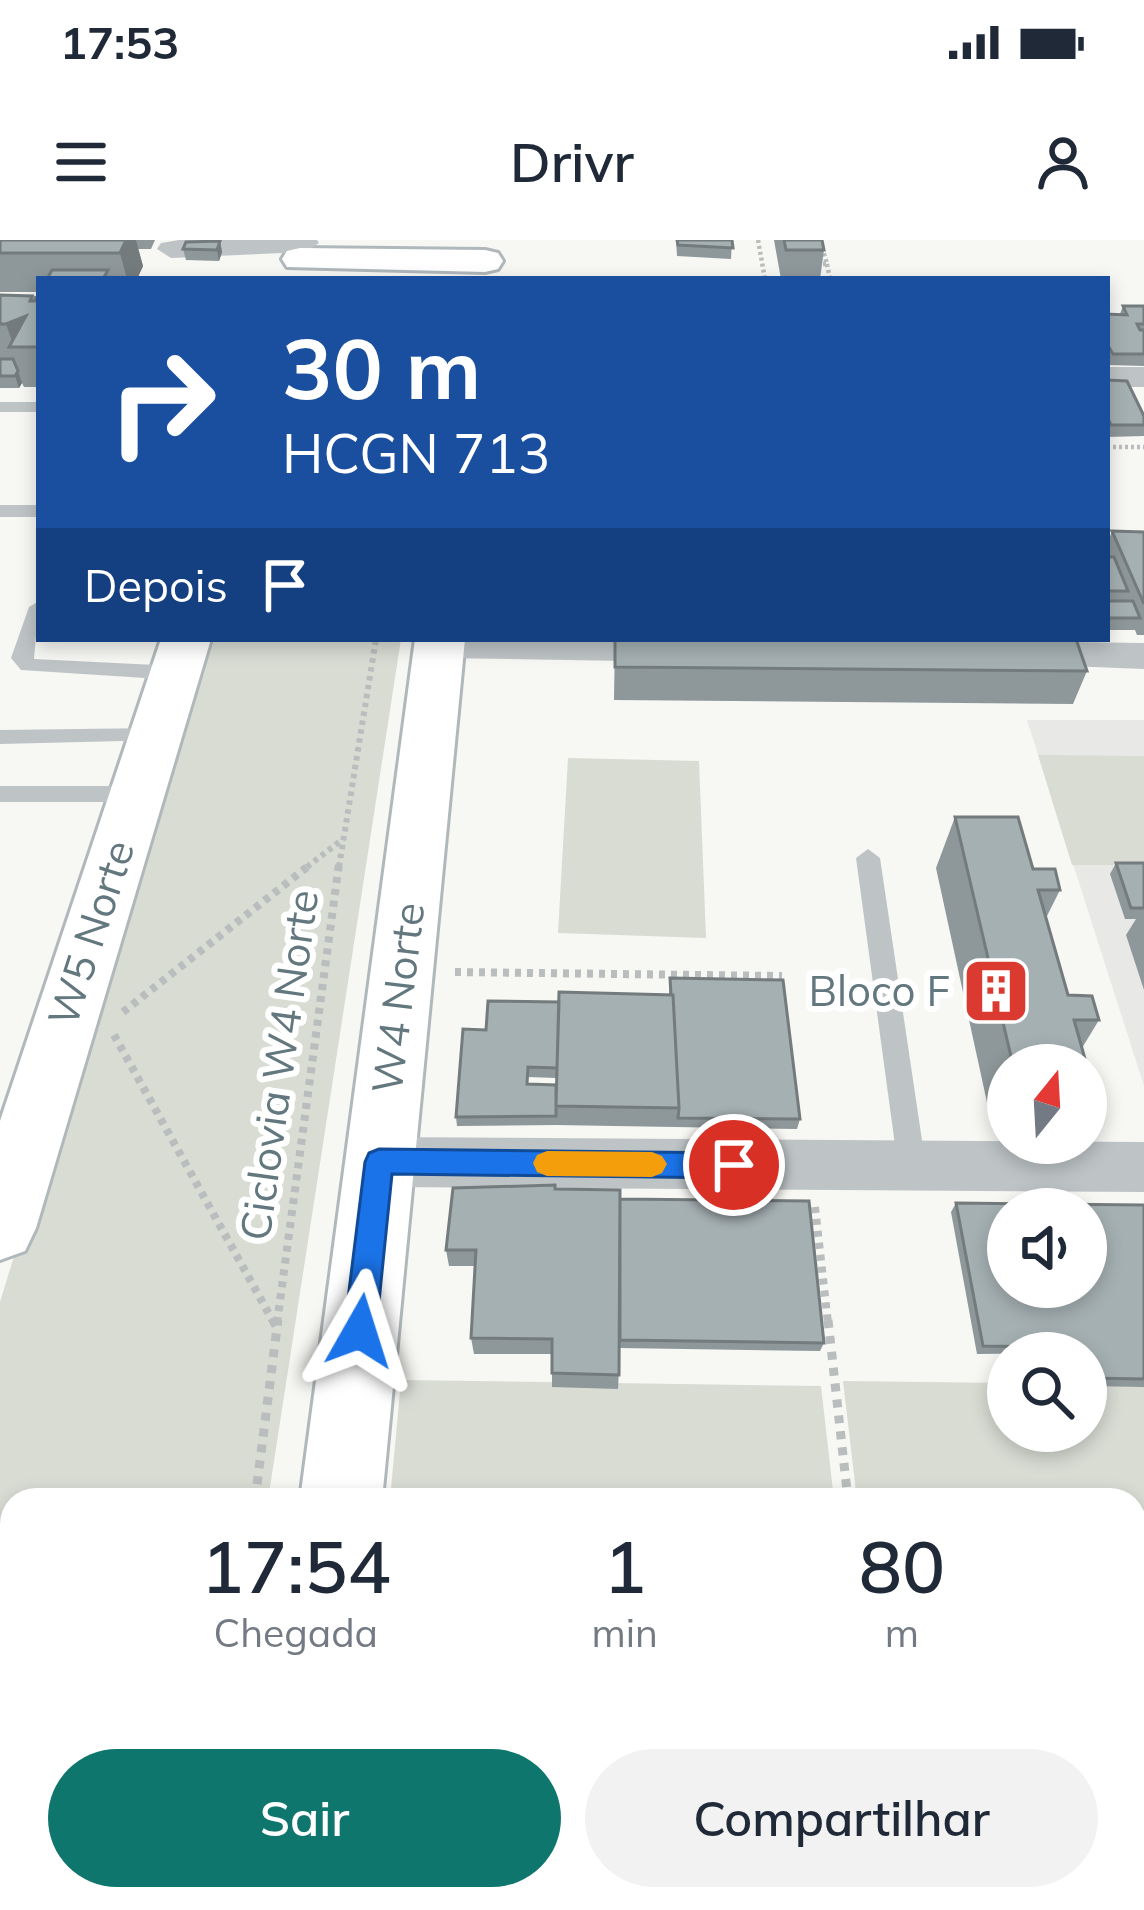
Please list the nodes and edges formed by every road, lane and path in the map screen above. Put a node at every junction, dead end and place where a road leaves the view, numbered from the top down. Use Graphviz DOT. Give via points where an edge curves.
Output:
graph roads {
  1 [pos="758,240"];
  2 [pos="820,240"];
  3 [pos="809,252"];
  4 [pos="166,259"];
  5 [pos="300,260"];
  6 [pos="485,260"];
  7 [pos="812,264"];
  8 [pos="827,264"];
  9 [pos="764,276"];
  10 [pos="814,276"];
  11 [pos="829,276"];
  12 [pos="1110,376"];
  13 [pos="1144,377"];
  14 [pos="0,406"];
  15 [pos="36,407"];
  16 [pos="1110,447"];
  17 [pos="1144,447"];
  18 [pos="0,511"];
  19 [pos="36,511"];
  20 [pos="36,616"];
  21 [pos="376,642"];
  22 [pos="440,642"];
  23 [pos="739,650"];
  24 [pos="957,653"];
  25 [pos="181,656"];
  26 [pos="1144,656"];
  27 [pos="157,735"];
  28 [pos="0,737"];
  29 [pos="0,794"];
  30 [pos="136,794"];
  31 [pos="344,838"];
  32 [pos="868,858"];
  33 [pos="441,971"];
  34 [pos="782,976"];
  35 [pos="379,1162"];
  36 [pos="912,1167"];
  37 [pos="1144,1167"];
  38 [pos="812,1188"];
  39 [pos="0,1228"];
  40 [pos="277,1327"];
  41 [pos="257,1488"];
  42 [pos="342,1488"];
  43 [pos="847,1488"];
  1 -- 9 [label="path"];
  2 -- 8 [label="path"];
  3 -- 7 [label="path"];
  4 -- 5 [label="street"];
  5 -- 6 [label="main road"];
  7 -- 8 [label="path"];
  7 -- 10 [label="path"];
  8 -- 11 [label="path"];
  12 -- 13 [label="street"];
  14 -- 15 [label="lane"];
  16 -- 17 [label="path"];
  18 -- 19 [label="lane"];
  20 -- 25 [label="lane" via="21,658 28,665"];
  21 -- 31 [label="path, Ciclovia W4 Norte"];
  22 -- 23 [label="street"];
  22 -- 35 [label="main road, W4 Norte"];
  24 -- 26 [label="street"];
  25 -- 27 [label="main road, W5 Norte"];
  27 -- 28 [label="lane"];
  27 -- 30 [label="main road, W5 Norte"];
  29 -- 30 [label="lane"];
  30 -- 39 [label="main road, W5 Norte"];
  31 -- 40 [label="path, Ciclovia W4 Norte"];
  31 -- 40 [label="path" via="108,1024"];
  32 -- 36 [label="lane"];
  33 -- 34 [label="path"];
  35 -- 36 [label="street"];
  35 -- 42 [label="main road, W4 Norte"];
  36 -- 37 [label="street"];
  38 -- 43 [label="path"];
  40 -- 41 [label="path, Ciclovia W4 Norte"];
}
